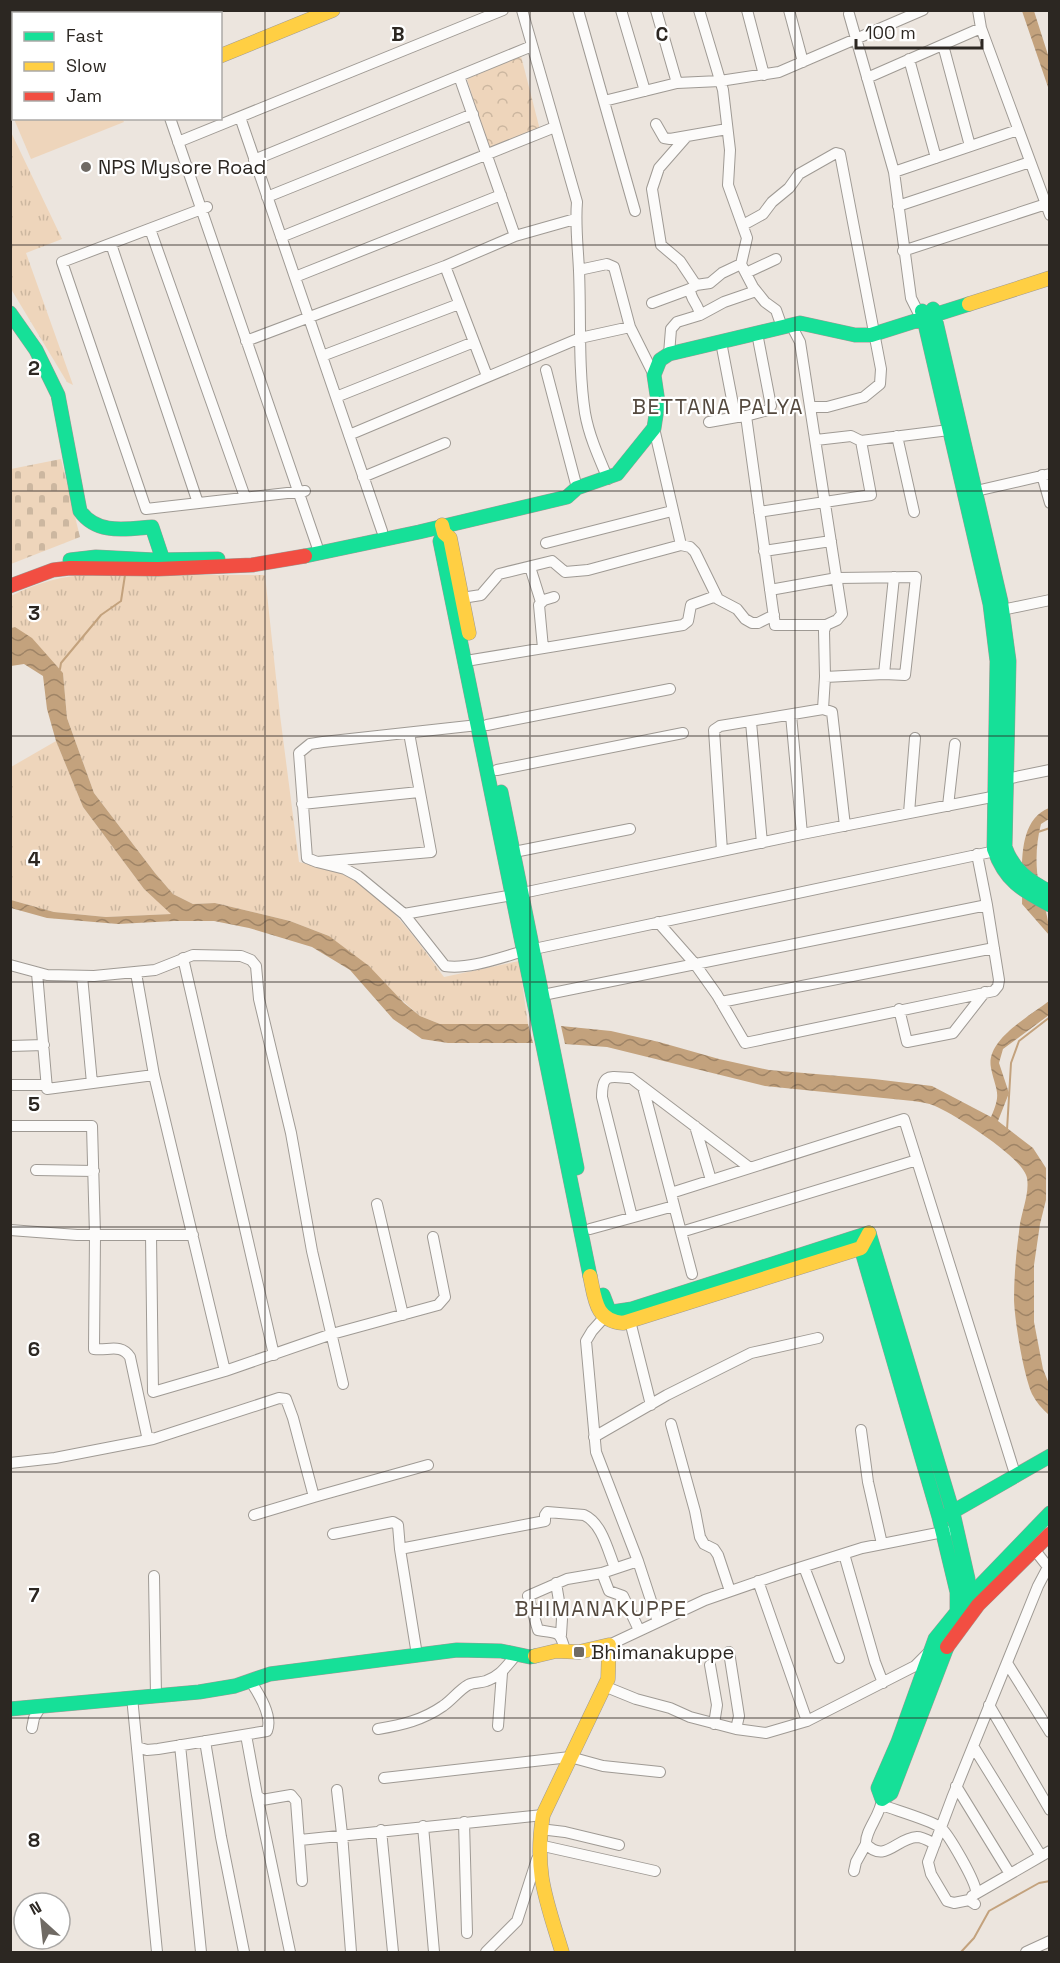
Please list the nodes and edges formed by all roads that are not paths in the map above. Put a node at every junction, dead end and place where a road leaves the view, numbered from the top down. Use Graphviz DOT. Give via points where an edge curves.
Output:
graph roads {
  1 [pos="308,10"];
  2 [pos="333,10"];
  3 [pos="503,10"];
  4 [pos="516,10"];
  5 [pos="522,10"];
  6 [pos="578,10"];
  7 [pos="621,10"];
  8 [pos="656,10"];
  9 [pos="699,10"];
  10 [pos="747,10"];
  11 [pos="789,10"];
  12 [pos="923,10"];
  13 [pos="978,10"];
  14 [pos="849,14"];
  15 [pos="981,28"];
  16 [pos="856,39"];
  17 [pos="222,45"];
  18 [pos="943,45"];
  19 [pos="529,48"];
  20 [pos="222,55"];
  21 [pos="909,59"];
  22 [pos="802,62"];
  23 [pos="764,75"];
  24 [pos="459,76"];
  25 [pos="867,78"];
  26 [pos="720,81"];
  27 [pos="677,82"];
  28 [pos="645,91"];
  29 [pos="604,101"];
  30 [pos="472,114"];
  31 [pos="240,117"];
  32 [pos="171,120"];
  33 [pos="177,120"];
  34 [pos="656,124"];
  35 [pos="553,128"];
  36 [pos="727,129"];
  37 [pos="1018,130"];
  38 [pos="687,136"];
  39 [pos="181,140"];
  40 [pos="970,146"];
  41 [pos="486,153"];
  42 [pos="936,158"];
  43 [pos="254,160"];
  44 [pos="1030,162"];
  45 [pos="894,172"];
  46 [pos="501,195"];
  47 [pos="267,197"];
  48 [pos="898,206"];
  49 [pos="204,208"];
  50 [pos="1048,210"];
  51 [pos="635,211"];
  52 [pos="575,219"];
  53 [pos="743,225"];
  54 [pos="150,229"];
  55 [pos="516,236"];
  56 [pos="281,237"];
  57 [pos="111,244"];
  58 [pos="903,251"];
  59 [pos="776,259"];
  60 [pos="445,266"];
  61 [pos="743,268"];
  62 [pos="1050,269"];
  63 [pos="579,270"];
  64 [pos="295,277"];
  65 [pos="1050,278"];
  66 [pos="693,287"];
  67 [pos="756,291"];
  68 [pos="652,303"];
  69 [pos="459,304"];
  70 [pos="10,313"];
  71 [pos="926,313"];
  72 [pos="700,315"];
  73 [pos="309,318"];
  74 [pos="786,326"];
  75 [pos="630,327"];
  76 [pos="757,333"];
  77 [pos="873,335"];
  78 [pos="580,338"];
  79 [pos="249,340"];
  80 [pos="474,342"];
  81 [pos="721,342"];
  82 [pos="669,354"];
  83 [pos="322,356"];
  84 [pos="546,370"];
  85 [pos="654,375"];
  86 [pos="487,376"];
  87 [pos="336,397"];
  88 [pos="810,407"];
  89 [pos="741,416"];
  90 [pos="709,422"];
  91 [pos="654,428"];
  92 [pos="955,429"];
  93 [pos="349,435"];
  94 [pos="897,436"];
  95 [pos="816,440"];
  96 [pos="861,441"];
  97 [pos="445,443"];
  98 [pos="1046,475"];
  99 [pos="363,477"];
  100 [pos="608,479"];
  101 [pos="577,489"];
  102 [pos="301,491"];
  103 [pos="976,491"];
  104 [pos="245,497"];
  105 [pos="198,503"];
  106 [pos="826,503"];
  107 [pos="1050,503"];
  108 [pos="672,511"];
  109 [pos="759,512"];
  110 [pos="914,512"];
  111 [pos="443,527"];
  112 [pos="382,531"];
  113 [pos="831,541"];
  114 [pos="546,543"];
  115 [pos="320,545"];
  116 [pos="681,545"];
  117 [pos="764,551"];
  118 [pos="163,560"];
  119 [pos="530,567"];
  120 [pos="10,577"];
  121 [pos="894,577"];
  122 [pos="837,578"];
  123 [pos="10,586"];
  124 [pos="770,590"];
  125 [pos="716,596"];
  126 [pos="554,597"];
  127 [pos="462,598"];
  128 [pos="1050,600"];
  129 [pos="541,602"];
  130 [pos="1002,610"];
  131 [pos="774,615"];
  132 [pos="826,625"];
  133 [pos="543,648"];
  134 [pos="470,660"];
  135 [pos="884,674"];
  136 [pos="825,677"];
  137 [pos="670,689"];
  138 [pos="823,709"];
  139 [pos="791,716"];
  140 [pos="751,722"];
  141 [pos="483,725"];
  142 [pos="409,733"];
  143 [pos="684,733"];
  144 [pos="915,738"];
  145 [pos="956,744"];
  146 [pos="497,770"];
  147 [pos="1050,770"];
  148 [pos="1006,779"];
  149 [pos="419,792"];
  150 [pos="1000,795"];
  151 [pos="302,804"];
  152 [pos="948,806"];
  153 [pos="909,813"];
  154 [pos="845,826"];
  155 [pos="630,829"];
  156 [pos="802,834"];
  157 [pos="762,843"];
  158 [pos="1000,850"];
  159 [pos="722,851"];
  160 [pos="514,852"];
  161 [pos="977,854"];
  162 [pos="317,862"];
  163 [pos="518,894"];
  164 [pos="1049,900"];
  165 [pos="987,905"];
  166 [pos="404,914"];
  167 [pos="658,922"];
  168 [pos="994,948"];
  169 [pos="529,950"];
  170 [pos="183,958"];
  171 [pos="695,964"];
  172 [pos="10,965"];
  173 [pos="37,973"];
  174 [pos="136,973"];
  175 [pos="82,976"];
  176 [pos="985,992"];
  177 [pos="543,995"];
  178 [pos="721,1002"];
  179 [pos="899,1010"];
  180 [pos="548,1043"];
  181 [pos="44,1045"];
  182 [pos="10,1046"];
  183 [pos="154,1075"];
  184 [pos="92,1083"];
  185 [pos="10,1085"];
  186 [pos="47,1085"];
  187 [pos="643,1087"];
  188 [pos="695,1125"];
  189 [pos="10,1126"];
  190 [pos="917,1160"];
  191 [pos="750,1168"];
  192 [pos="36,1170"];
  193 [pos="94,1171"];
  194 [pos="711,1180"];
  195 [pos="671,1193"];
  196 [pos="377,1204"];
  197 [pos="674,1206"];
  198 [pos="632,1217"];
  199 [pos="590,1229"];
  200 [pos="10,1230"];
  201 [pos="681,1232"];
  202 [pos="869,1233"];
  203 [pos="95,1235"];
  204 [pos="152,1235"];
  205 [pos="193,1235"];
  206 [pos="433,1238"];
  207 [pos="861,1248"];
  208 [pos="692,1274"];
  209 [pos="607,1314"];
  210 [pos="403,1315"];
  211 [pos="630,1321"];
  212 [pos="332,1334"];
  213 [pos="818,1338"];
  214 [pos="274,1355"];
  215 [pos="225,1371"];
  216 [pos="343,1384"];
  217 [pos="651,1405"];
  218 [pos="671,1424"];
  219 [pos="861,1430"];
  220 [pos="594,1437"];
  221 [pos="153,1439"];
  222 [pos="1050,1456"];
  223 [pos="10,1463"];
  224 [pos="428,1465"];
  225 [pos="1016,1477"];
  226 [pos="314,1497"];
  227 [pos="953,1513"];
  228 [pos="1050,1513"];
  229 [pos="254,1515"];
  230 [pos="939,1516"];
  231 [pos="950,1531"];
  232 [pos="333,1533"];
  233 [pos="1050,1533"];
  234 [pos="882,1544"];
  235 [pos="1034,1549"];
  236 [pos="400,1550"];
  237 [pos="844,1554"];
  238 [pos="638,1561"];
  239 [pos="804,1567"];
  240 [pos="615,1568"];
  241 [pos="602,1573"];
  242 [pos="154,1576"];
  243 [pos="758,1581"];
  244 [pos="556,1583"];
  245 [pos="730,1591"];
  246 [pos="969,1597"];
  247 [pos="963,1613"];
  248 [pos="658,1622"];
  249 [pos="639,1630"];
  250 [pos="561,1635"];
  251 [pos="609,1645"];
  252 [pos="565,1651"];
  253 [pos="729,1652"];
  254 [pos="930,1652"];
  255 [pos="518,1654"];
  256 [pos="417,1655"];
  257 [pos="839,1658"];
  258 [pos="1007,1663"];
  259 [pos="710,1665"];
  260 [pos="502,1673"];
  261 [pos="251,1682"];
  262 [pos="884,1683"];
  263 [pos="604,1686"];
  264 [pos="156,1696"];
  265 [pos="132,1697"];
  266 [pos="989,1705"];
  267 [pos="40,1706"];
  268 [pos="10,1709"];
  269 [pos="807,1721"];
  270 [pos="714,1724"];
  271 [pos="498,1726"];
  272 [pos="32,1728"];
  273 [pos="378,1729"];
  274 [pos="736,1729"];
  275 [pos="1050,1732"];
  276 [pos="246,1735"];
  277 [pos="205,1741"];
  278 [pos="180,1745"];
  279 [pos="973,1746"];
  280 [pos="137,1747"];
  281 [pos="570,1757"];
  282 [pos="660,1772"];
  283 [pos="384,1778"];
  284 [pos="956,1786"];
  285 [pos="337,1790"];
  286 [pos="257,1795"];
  287 [pos="882,1802"];
  288 [pos="1050,1810"];
  289 [pos="464,1822"];
  290 [pos="542,1822"];
  291 [pos="423,1826"];
  292 [pos="941,1827"];
  293 [pos="381,1830"];
  294 [pos="342,1834"];
  295 [pos="300,1839"];
  296 [pos="866,1844"];
  297 [pos="935,1844"];
  298 [pos="619,1845"];
  299 [pos="539,1849"];
  300 [pos="1045,1853"];
  301 [pos="655,1871"];
  302 [pos="854,1871"];
  303 [pos="1010,1874"];
  304 [pos="303,1881"];
  305 [pos="976,1893"];
  306 [pos="467,1933"];
  307 [pos="1050,1941"];
  308 [pos="157,1953"];
  309 [pos="201,1953"];
  310 [pos="244,1953"];
  311 [pos="290,1953"];
  312 [pos="351,1953"];
  313 [pos="393,1953"];
  314 [pos="434,1953"];
  315 [pos="486,1953"];
  316 [pos="562,1953"];
  317 [pos="1026,1953"];
  1 -- 17 [label="street"];
  2 -- 20 [label="street"];
  3 -- 31 [label="street"];
  4 -- 19 [label="street"];
  5 -- 19 [label="street"];
  6 -- 29 [label="street"];
  7 -- 28 [label="street"];
  8 -- 27 [label="street"];
  9 -- 26 [label="street"];
  10 -- 23 [label="street"];
  11 -- 22 [label="street"];
  12 -- 16 [label="street"];
  13 -- 15 [label="street"];
  14 -- 16 [label="street"];
  15 -- 18 [label="street"];
  15 -- 37 [label="street"];
  16 -- 22 [label="street"];
  16 -- 25 [label="street"];
  18 -- 21 [label="street"];
  18 -- 40 [label="street"];
  19 -- 24 [label="street"];
  19 -- 35 [label="street"];
  21 -- 25 [label="street"];
  21 -- 42 [label="street"];
  22 -- 23 [label="street"];
  23 -- 26 [label="street"];
  24 -- 30 [label="street"];
  24 -- 43 [label="street"];
  25 -- 45 [label="street"];
  26 -- 27 [label="street"];
  26 -- 36 [label="street"];
  27 -- 28 [label="street"];
  28 -- 29 [label="street"];
  29 -- 51 [label="street"];
  30 -- 41 [label="street"];
  30 -- 47 [label="street"];
  31 -- 39 [label="street"];
  31 -- 43 [label="street"];
  32 -- 39 [label="street"];
  33 -- 39 [label="street"];
  34 -- 38 [label="street" via="663,138"];
  35 -- 41 [label="street"];
  35 -- 52 [label="street"];
  35 -- 52 [label="street" via="577,202"];
  36 -- 38 [label="street"];
  36 -- 53 [label="street" via="728,185"];
  37 -- 40 [label="street"];
  37 -- 44 [label="street"];
  38 -- 66 [label="street" via="658,168 652,189 662,245 680,261"];
  39 -- 49 [label="street"];
  40 -- 42 [label="street"];
  41 -- 46 [label="street"];
  41 -- 56 [label="street"];
  42 -- 45 [label="street"];
  43 -- 47 [label="street"];
  44 -- 48 [label="street"];
  44 -- 50 [label="street"];
  45 -- 48 [label="street"];
  46 -- 55 [label="street"];
  46 -- 64 [label="street"];
  47 -- 56 [label="street"];
  48 -- 58 [label="street"];
  49 -- 54 [label="street"];
  49 -- 79 [label="street"];
  50 -- 58 [label="street"];
  52 -- 55 [label="street"];
  52 -- 63 [label="street"];
  53 -- 61 [label="street" via="747,238"];
  53 -- 77 [label="street" via="763,214 799,174 840,154"];
  54 -- 57 [label="street"];
  54 -- 104 [label="street"];
  55 -- 60 [label="street"];
  56 -- 64 [label="street"];
  57 -- 105 [label="street"];
  57 -- 105 [label="street" via="62,262 146,509"];
  58 -- 71 [label="street" via="911,298"];
  59 -- 61 [label="street"];
  60 -- 69 [label="street"];
  60 -- 73 [label="street"];
  61 -- 66 [label="street"];
  61 -- 67 [label="street"];
  62 -- 71 [label="street"];
  63 -- 75 [label="street" via="612,265"];
  63 -- 78 [label="street"];
  64 -- 73 [label="street"];
  65 -- 71 [label="street"];
  66 -- 68 [label="street"];
  66 -- 72 [label="street" via="690,294"];
  67 -- 72 [label="street"];
  67 -- 74 [label="street"];
  69 -- 80 [label="street"];
  69 -- 83 [label="street"];
  70 -- 118 [label="street" via="36,350 58,395 84,519 102,529 152,527"];
  71 -- 77 [label="street"];
  71 -- 92 [label="street"];
  72 -- 82 [label="street" via="677,322 671,329"];
  73 -- 79 [label="street"];
  73 -- 83 [label="street"];
  74 -- 76 [label="street"];
  74 -- 77 [label="street" via="800,322"];
  74 -- 88 [label="street" via="800,342"];
  75 -- 78 [label="street"];
  75 -- 85 [label="street"];
  76 -- 81 [label="street"];
  76 -- 89 [label="street" via="771,406"];
  77 -- 88 [label="street" via="880,384 864,397 827,407"];
  78 -- 86 [label="street"];
  78 -- 100 [label="street" via="585,414"];
  79 -- 102 [label="street"];
  80 -- 86 [label="street"];
  80 -- 87 [label="street"];
  81 -- 82 [label="street"];
  81 -- 89 [label="street"];
  82 -- 85 [label="street" via="660,360"];
  83 -- 87 [label="street"];
  84 -- 101 [label="street"];
  85 -- 91 [label="street" via="658,402"];
  86 -- 93 [label="street"];
  87 -- 93 [label="street"];
  88 -- 95 [label="street"];
  89 -- 90 [label="street"];
  89 -- 109 [label="street"];
  91 -- 100 [label="street" via="624,467"];
  91 -- 108 [label="street"];
  92 -- 94 [label="street"];
  92 -- 103 [label="street"];
  92 -- 150 [label="street" via="996,650"];
  93 -- 99 [label="street"];
  94 -- 96 [label="street"];
  94 -- 110 [label="street"];
  95 -- 96 [label="street" via="851,436"];
  95 -- 106 [label="street"];
  96 -- 106 [label="street" via="871,495"];
  97 -- 99 [label="street"];
  98 -- 103 [label="street"];
  98 -- 107 [label="street"];
  99 -- 112 [label="street"];
  100 -- 101 [label="street"];
  101 -- 111 [label="street" via="567,497"];
  102 -- 104 [label="street"];
  102 -- 115 [label="street"];
  103 -- 130 [label="street"];
  104 -- 105 [label="street"];
  106 -- 109 [label="street"];
  106 -- 113 [label="street"];
  108 -- 114 [label="street"];
  108 -- 116 [label="street"];
  109 -- 117 [label="street"];
  111 -- 112 [label="street"];
  111 -- 123 [label="street" via="252,565 158,570 70,568"];
  111 -- 127 [label="street" via="450,538"];
  111 -- 134 [label="street" via="440,541"];
  112 -- 115 [label="street"];
  113 -- 117 [label="street"];
  113 -- 122 [label="street"];
  115 -- 118 [label="street" via="238,558"];
  116 -- 119 [label="street" via="588,570 566,573 552,561"];
  116 -- 125 [label="street" via="696,552"];
  117 -- 124 [label="street"];
  118 -- 120 [label="street" via="96,557 58,561"];
  119 -- 127 [label="street" via="499,574 481,595"];
  119 -- 129 [label="street"];
  121 -- 122 [label="street"];
  121 -- 135 [label="street"];
  121 -- 135 [label="street" via="917,579 905,675"];
  122 -- 124 [label="street"];
  122 -- 132 [label="street" via="842,614"];
  124 -- 131 [label="street"];
  125 -- 131 [label="street" via="752,623"];
  125 -- 133 [label="street" via="692,605 683,625"];
  126 -- 129 [label="street"];
  127 -- 134 [label="street"];
  128 -- 130 [label="street"];
  129 -- 133 [label="street"];
  130 -- 148 [label="street" via="1009,661"];
  131 -- 132 [label="street" via="775,625"];
  132 -- 136 [label="street"];
  133 -- 134 [label="street"];
  134 -- 141 [label="street"];
  135 -- 136 [label="street"];
  136 -- 138 [label="street"];
  137 -- 141 [label="street"];
  138 -- 139 [label="street"];
  138 -- 154 [label="street" via="832,712"];
  139 -- 140 [label="street"];
  139 -- 156 [label="street"];
  140 -- 157 [label="street"];
  140 -- 159 [label="street" via="720,726 713,732"];
  141 -- 142 [label="street"];
  141 -- 146 [label="street"];
  141 -- 163 [label="street"];
  142 -- 149 [label="street"];
  142 -- 151 [label="street" via="323,742 304,748 298,753"];
  143 -- 146 [label="street"];
  144 -- 153 [label="street"];
  145 -- 152 [label="street"];
  146 -- 160 [label="street"];
  147 -- 148 [label="street"];
  148 -- 150 [label="street"];
  149 -- 151 [label="street"];
  149 -- 162 [label="street" via="431,852"];
  150 -- 152 [label="street"];
  150 -- 158 [label="street" via="993,841"];
  151 -- 162 [label="street" via="307,858"];
  152 -- 153 [label="street"];
  153 -- 154 [label="street"];
  154 -- 156 [label="street"];
  155 -- 160 [label="street"];
  156 -- 157 [label="street"];
  157 -- 159 [label="street"];
  158 -- 161 [label="street"];
  158 -- 164 [label="street" via="1002,870"];
  159 -- 163 [label="street"];
  160 -- 163 [label="street"];
  161 -- 165 [label="street"];
  161 -- 167 [label="street"];
  162 -- 166 [label="street" via="358,876"];
  163 -- 166 [label="street"];
  163 -- 169 [label="street"];
  165 -- 168 [label="street"];
  165 -- 171 [label="street"];
  166 -- 169 [label="street" via="445,966 452,968"];
  167 -- 169 [label="street"];
  167 -- 171 [label="street"];
  168 -- 176 [label="street" via="998,986"];
  168 -- 178 [label="street"];
  169 -- 177 [label="street"];
  169 -- 180 [label="street"];
  170 -- 174 [label="street"];
  170 -- 212 [label="street" via="229,955 251,960 256,966 259,999"];
  170 -- 214 [label="street"];
  171 -- 177 [label="street"];
  171 -- 178 [label="street"];
  172 -- 173 [label="street"];
  173 -- 175 [label="street"];
  173 -- 181 [label="street"];
  174 -- 175 [label="street"];
  174 -- 183 [label="street"];
  175 -- 184 [label="street"];
  176 -- 179 [label="street"];
  176 -- 179 [label="street" via="953,1033 907,1042"];
  177 -- 180 [label="street"];
  178 -- 179 [label="street" via="745,1043"];
  180 -- 199 [label="street"];
  180 -- 209 [label="street" via="594,1294"];
  181 -- 182 [label="street"];
  181 -- 186 [label="street"];
  183 -- 184 [label="street"];
  183 -- 205 [label="street"];
  184 -- 186 [label="street" via="47,1089"];
  185 -- 186 [label="street"];
  187 -- 188 [label="street"];
  187 -- 195 [label="street"];
  187 -- 198 [label="street" via="631,1078 610,1077 602,1083 602,1097"];
  188 -- 191 [label="street"];
  188 -- 194 [label="street"];
  189 -- 193 [label="street" via="92,1126"];
  190 -- 191 [label="street" via="904,1119"];
  190 -- 201 [label="street"];
  190 -- 225 [label="street"];
  191 -- 194 [label="street"];
  192 -- 193 [label="street"];
  193 -- 203 [label="street"];
  194 -- 195 [label="street"];
  195 -- 197 [label="street"];
  196 -- 210 [label="street"];
  197 -- 198 [label="street"];
  197 -- 201 [label="street"];
  198 -- 199 [label="street"];
  199 -- 209 [label="street"];
  200 -- 203 [label="street"];
  201 -- 208 [label="street"];
  202 -- 207 [label="street"];
  202 -- 209 [label="street"];
  202 -- 227 [label="street"];
  203 -- 204 [label="street"];
  203 -- 221 [label="street" via="94,1349 117,1347 130,1357 147,1436"];
  204 -- 205 [label="street"];
  204 -- 215 [label="street" via="153,1392"];
  205 -- 215 [label="street"];
  206 -- 210 [label="street" via="445,1297 438,1305"];
  207 -- 211 [label="street"];
  207 -- 230 [label="street"];
  209 -- 211 [label="street" via="612,1323"];
  209 -- 220 [label="street" via="586,1341"];
  210 -- 212 [label="street"];
  211 -- 217 [label="street"];
  212 -- 214 [label="street"];
  212 -- 216 [label="street"];
  213 -- 217 [label="street" via="751,1353"];
  214 -- 215 [label="street"];
  217 -- 220 [label="street"];
  218 -- 245 [label="street" via="700,1537 718,1555"];
  219 -- 234 [label="street"];
  220 -- 238 [label="street" via="596,1452"];
  221 -- 223 [label="street"];
  221 -- 226 [label="street" via="286,1399"];
  222 -- 225 [label="street"];
  224 -- 226 [label="street"];
  225 -- 227 [label="street"];
  226 -- 229 [label="street"];
  227 -- 230 [label="street"];
  227 -- 231 [label="street"];
  228 -- 246 [label="street"];
  230 -- 231 [label="street"];
  231 -- 234 [label="street"];
  231 -- 246 [label="street" via="968,1579"];
  231 -- 247 [label="street"];
  232 -- 236 [label="street" via="396,1522"];
  233 -- 235 [label="street"];
  234 -- 237 [label="street"];
  235 -- 247 [label="street"];
  235 -- 258 [label="street" via="1048,1567"];
  236 -- 240 [label="street" via="545,1521 547,1512 586,1515 600,1532"];
  236 -- 256 [label="street"];
  237 -- 239 [label="street"];
  237 -- 262 [label="street"];
  238 -- 240 [label="street"];
  238 -- 248 [label="street"];
  239 -- 243 [label="street"];
  239 -- 257 [label="street"];
  240 -- 241 [label="street"];
  241 -- 244 [label="street"];
  241 -- 249 [label="street" via="610,1593 622,1596"];
  242 -- 264 [label="street"];
  243 -- 245 [label="street"];
  243 -- 269 [label="street"];
  244 -- 250 [label="street"];
  244 -- 250 [label="street" via="530,1595 528,1600 538,1630"];
  245 -- 248 [label="street"];
  246 -- 247 [label="street"];
  247 -- 254 [label="street" via="935,1639"];
  247 -- 287 [label="street" via="944,1652 891,1793"];
  248 -- 249 [label="street"];
  249 -- 251 [label="street"];
  250 -- 252 [label="street"];
  251 -- 252 [label="street"];
  251 -- 263 [label="street" via="608,1679"];
  252 -- 255 [label="street" via="530,1657"];
  253 -- 274 [label="street" via="738,1716"];
  254 -- 262 [label="street" via="915,1666"];
  254 -- 287 [label="street" via="878,1788"];
  255 -- 256 [label="street" via="457,1650"];
  255 -- 260 [label="street"];
  256 -- 261 [label="street" via="270,1674"];
  258 -- 266 [label="street"];
  258 -- 275 [label="street"];
  259 -- 270 [label="street" via="717,1705"];
  260 -- 271 [label="street"];
  260 -- 273 [label="street" via="468,1685 428,1715 407,1724"];
  261 -- 264 [label="street" via="216,1691"];
  261 -- 276 [label="street" via="270,1725 267,1731"];
  262 -- 269 [label="street"];
  263 -- 270 [label="street"];
  263 -- 281 [label="street"];
  264 -- 265 [label="street"];
  265 -- 267 [label="street"];
  265 -- 280 [label="street"];
  266 -- 279 [label="street"];
  266 -- 288 [label="street"];
  267 -- 268 [label="street"];
  267 -- 272 [label="street"];
  269 -- 274 [label="street" via="766,1733"];
  270 -- 274 [label="street"];
  276 -- 277 [label="street"];
  276 -- 286 [label="street"];
  277 -- 278 [label="street"];
  277 -- 310 [label="street"];
  278 -- 280 [label="street" via="147,1750"];
  278 -- 309 [label="street"];
  279 -- 284 [label="street"];
  279 -- 300 [label="street"];
  280 -- 308 [label="street"];
  281 -- 282 [label="street" via="603,1766"];
  281 -- 283 [label="street"];
  281 -- 290 [label="street"];
  284 -- 292 [label="street"];
  284 -- 303 [label="street"];
  285 -- 294 [label="street"];
  286 -- 295 [label="street" via="262,1800 292,1797 296,1801"];
  286 -- 311 [label="street"];
  287 -- 292 [label="street"];
  287 -- 296 [label="street"];
  289 -- 290 [label="street"];
  289 -- 291 [label="street"];
  289 -- 306 [label="street"];
  290 -- 298 [label="street"];
  290 -- 299 [label="street"];
  291 -- 293 [label="street"];
  291 -- 314 [label="street"];
  292 -- 297 [label="street"];
  292 -- 305 [label="street" via="969,1870"];
  293 -- 294 [label="street"];
  293 -- 313 [label="street"];
  294 -- 295 [label="street"];
  294 -- 312 [label="street"];
  295 -- 304 [label="street"];
  296 -- 297 [label="street" via="877,1852 918,1837"];
  296 -- 302 [label="street"];
  297 -- 305 [label="street" via="928,1862 947,1901 969,1903"];
  299 -- 301 [label="street"];
  299 -- 315 [label="street" via="517,1922"];
  299 -- 316 [label="street" via="542,1885"];
  300 -- 303 [label="street"];
  303 -- 305 [label="street"];
  307 -- 317 [label="street"];
}
